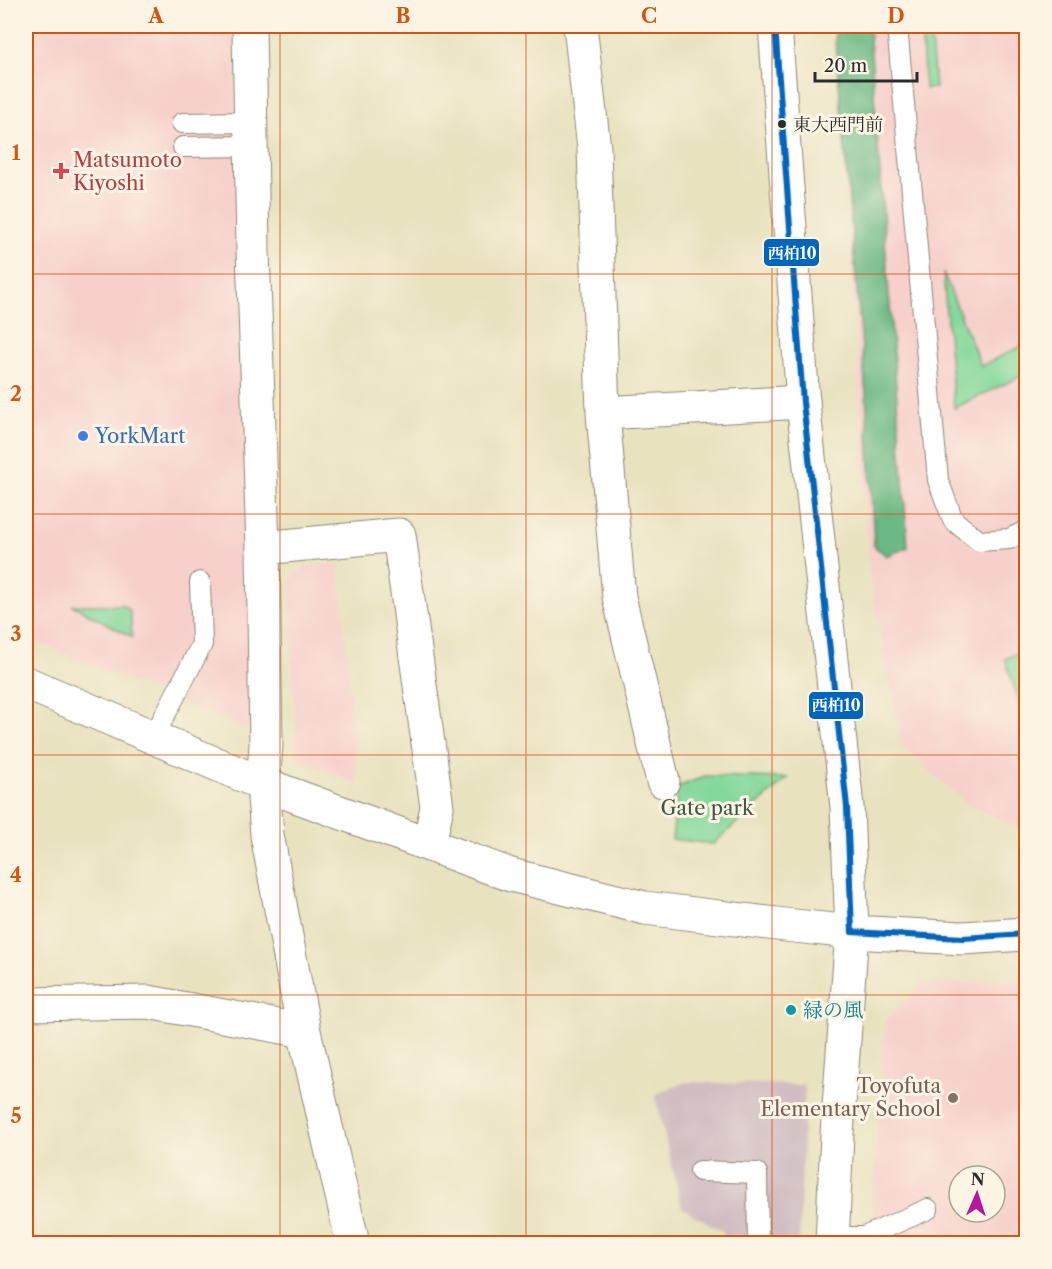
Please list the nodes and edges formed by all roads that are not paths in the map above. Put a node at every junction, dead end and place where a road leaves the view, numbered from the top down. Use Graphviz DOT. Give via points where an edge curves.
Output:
graph roads {
  1 [pos="249,26"];
  2 [pos="580,26"];
  3 [pos="775,26"];
  4 [pos="897,26"];
  5 [pos="182,123"];
  6 [pos="251,134"];
  7 [pos="183,147"];
  8 [pos="803,402"];
  9 [pos="603,413"];
  10 [pos="1026,531"];
  11 [pos="263,548"];
  12 [pos="200,582"];
  13 [pos="26,683"];
  14 [pos="154,736"];
  15 [pos="663,781"];
  16 [pos="263,784"];
  17 [pos="429,844"];
  18 [pos="852,932"];
  19 [pos="1026,934"];
  20 [pos="26,1004"];
  21 [pos="304,1031"];
  22 [pos="700,1171"];
  23 [pos="928,1209"];
  24 [pos="832,1240"];
  25 [pos="353,1244"];
  26 [pos="758,1244"];
  1 -- 6 [label="street"];
  2 -- 9 [label="street" via="594,148"];
  3 -- 8 [label="street"];
  4 -- 10 [label="lane" via="938,480 953,520 979,541 1009,539"];
  5 -- 6 [label="lane"];
  6 -- 7 [label="lane"];
  6 -- 11 [label="street"];
  8 -- 9 [label="street"];
  8 -- 18 [label="street" via="847,807"];
  9 -- 15 [label="street" via="619,597"];
  11 -- 16 [label="street"];
  11 -- 17 [label="street" via="399,535 437,807"];
  12 -- 14 [label="lane" via="202,644"];
  13 -- 14 [label="street"];
  14 -- 16 [label="street"];
  16 -- 17 [label="street"];
  16 -- 21 [label="street" via="267,835"];
  17 -- 18 [label="street" via="511,875 645,908"];
  18 -- 19 [label="street" via="963,938"];
  18 -- 24 [label="street"];
  20 -- 21 [label="street" via="148,1002"];
  21 -- 25 [label="street"];
  22 -- 26 [label="lane" via="757,1173"];
  23 -- 24 [label="lane" via="864,1237"];
}
